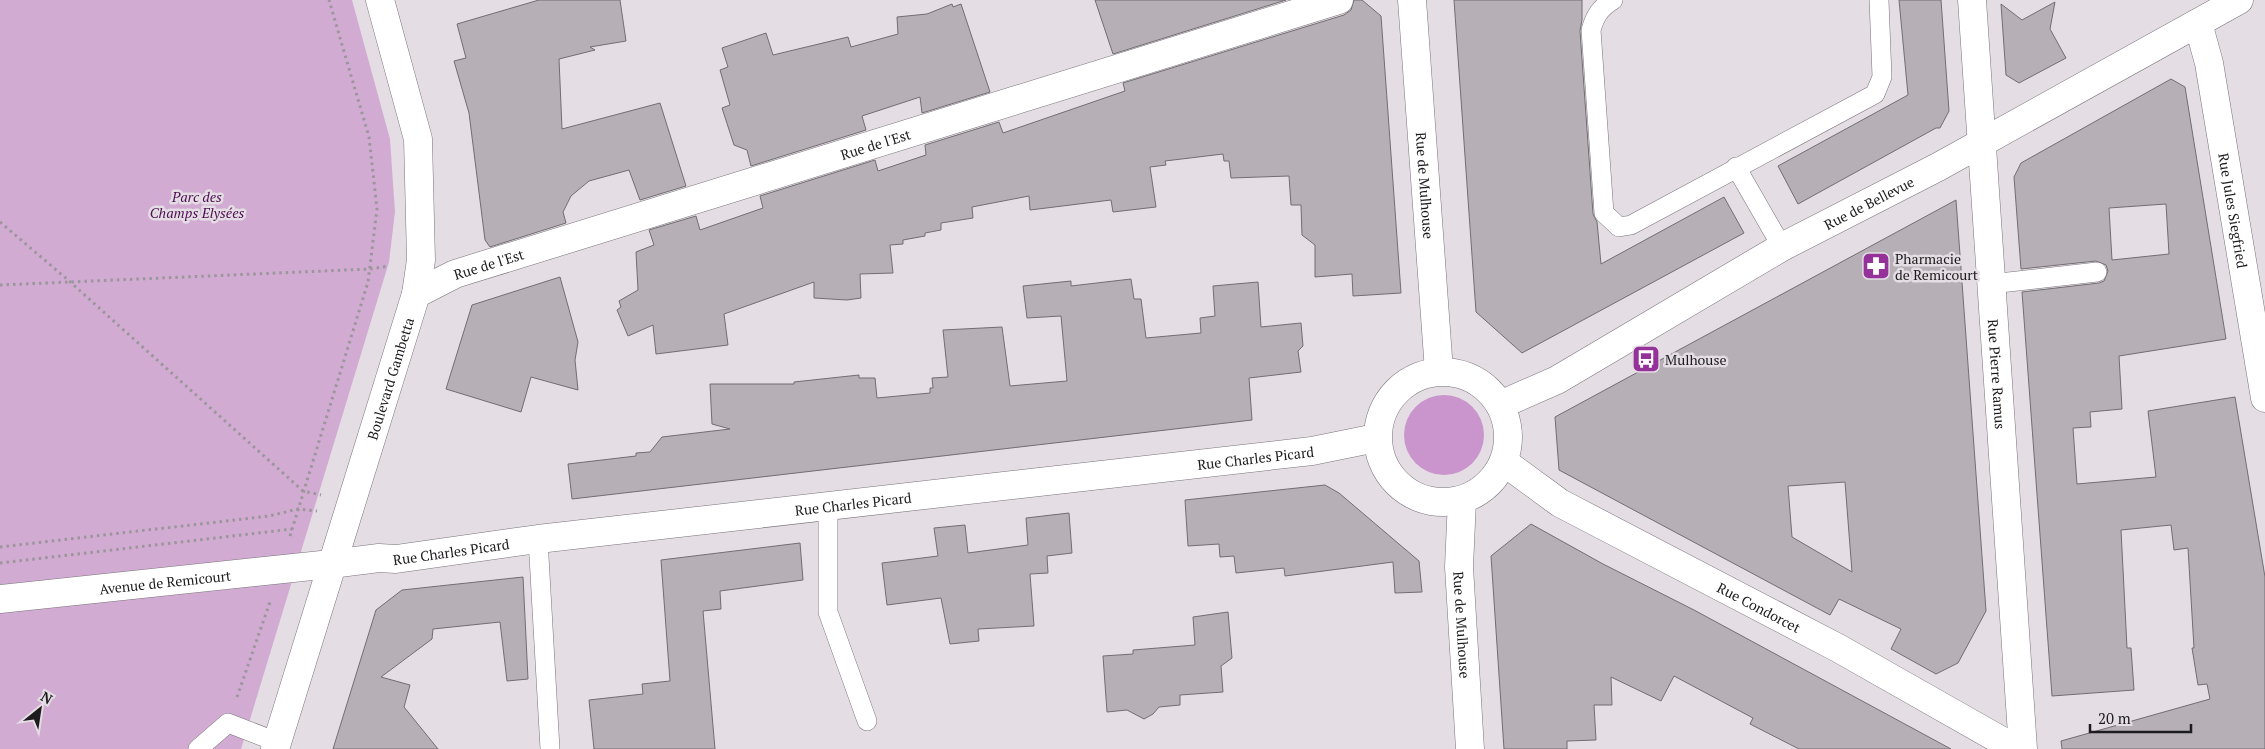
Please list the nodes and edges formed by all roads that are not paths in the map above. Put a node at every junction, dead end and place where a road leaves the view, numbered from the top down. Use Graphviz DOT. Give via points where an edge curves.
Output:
graph roads {
  1 [pos="380,0"];
  2 [pos="1339,0"];
  3 [pos="1412,0"];
  4 [pos="1613,0"];
  5 [pos="1879,0"];
  6 [pos="1972,0"];
  7 [pos="2239,0"];
  8 [pos="2198,23"];
  9 [pos="1982,142"];
  10 [pos="1736,167"];
  11 [pos="1782,247"];
  12 [pos="2096,272"];
  13 [pos="1991,284"];
  14 [pos="416,294"];
  15 [pos="1438,372"];
  16 [pos="2265,398"];
  17 [pos="1500,405"];
  18 [pos="1376,438"];
  19 [pos="1504,462"];
  20 [pos="1462,500"];
  21 [pos="828,506"];
  22 [pos="538,539"];
  23 [pos="331,564"];
  24 [pos="0,599"];
  25 [pos="867,721"];
  26 [pos="276,746"];
  27 [pos="198,749"];
  28 [pos="550,749"];
  29 [pos="1470,749"];
  30 [pos="2016,749"];
  31 [pos="2023,749"];
  1 -- 14 [label="street, Boulevard Gambetta" via="418,139 421,260"];
  2 -- 14 [label="street, Rue de l'Est" via="456,274"];
  3 -- 15 [label="street, Rue de Mulhouse"];
  4 -- 10 [label="lane" via="1603,6 1590,30 1604,213 1619,227 1631,225"];
  5 -- 10 [label="lane" via="1882,77 1875,94"];
  6 -- 9 [label="street, Rue Pierre Ramus"];
  7 -- 8 [label="street, Rue de Bellevue"];
  8 -- 9 [label="street, Rue de Bellevue"];
  8 -- 16 [label="street, Rue Jules Siegfried" via="2209,63"];
  9 -- 11 [label="street, Rue de Bellevue"];
  9 -- 13 [label="street, Rue Pierre Ramus"];
  10 -- 11 [label="lane"];
  11 -- 17 [label="street, Rue de Bellevue" via="1557,380"];
  12 -- 13 [label="lane"];
  13 -- 31 [label="street, Rue Pierre Ramus"];
  14 -- 23 [label="street, Boulevard Gambetta"];
  15 -- 17 [label="street" via="1457,373 1474,380"];
  15 -- 18 [label="street" via="1419,376 1402,385 1388,400 1379,418"];
  17 -- 19 [label="street" via="1507,424 1508,444"];
  18 -- 20 [label="street" via="1380,458 1389,476 1404,490 1422,500 1442,503"];
  18 -- 21 [label="street, Rue Charles Picard" via="1312,451"];
  19 -- 20 [label="street" via="1494,479 1479,492"];
  19 -- 30 [label="street, Rue Condorcet" via="1560,503 1838,648"];
  20 -- 29 [label="street, Rue de Mulhouse" via="1459,568"];
  21 -- 22 [label="street, Rue Charles Picard"];
  21 -- 25 [label="lane" via="828,612"];
  22 -- 23 [label="street, Rue Charles Picard"];
  22 -- 28 [label="lane"];
  23 -- 24 [label="street, Avenue de Remicourt"];
  23 -- 26 [label="street, Boulevard Gambetta"];
  26 -- 27 [label="lane" via="228,723"];
}
